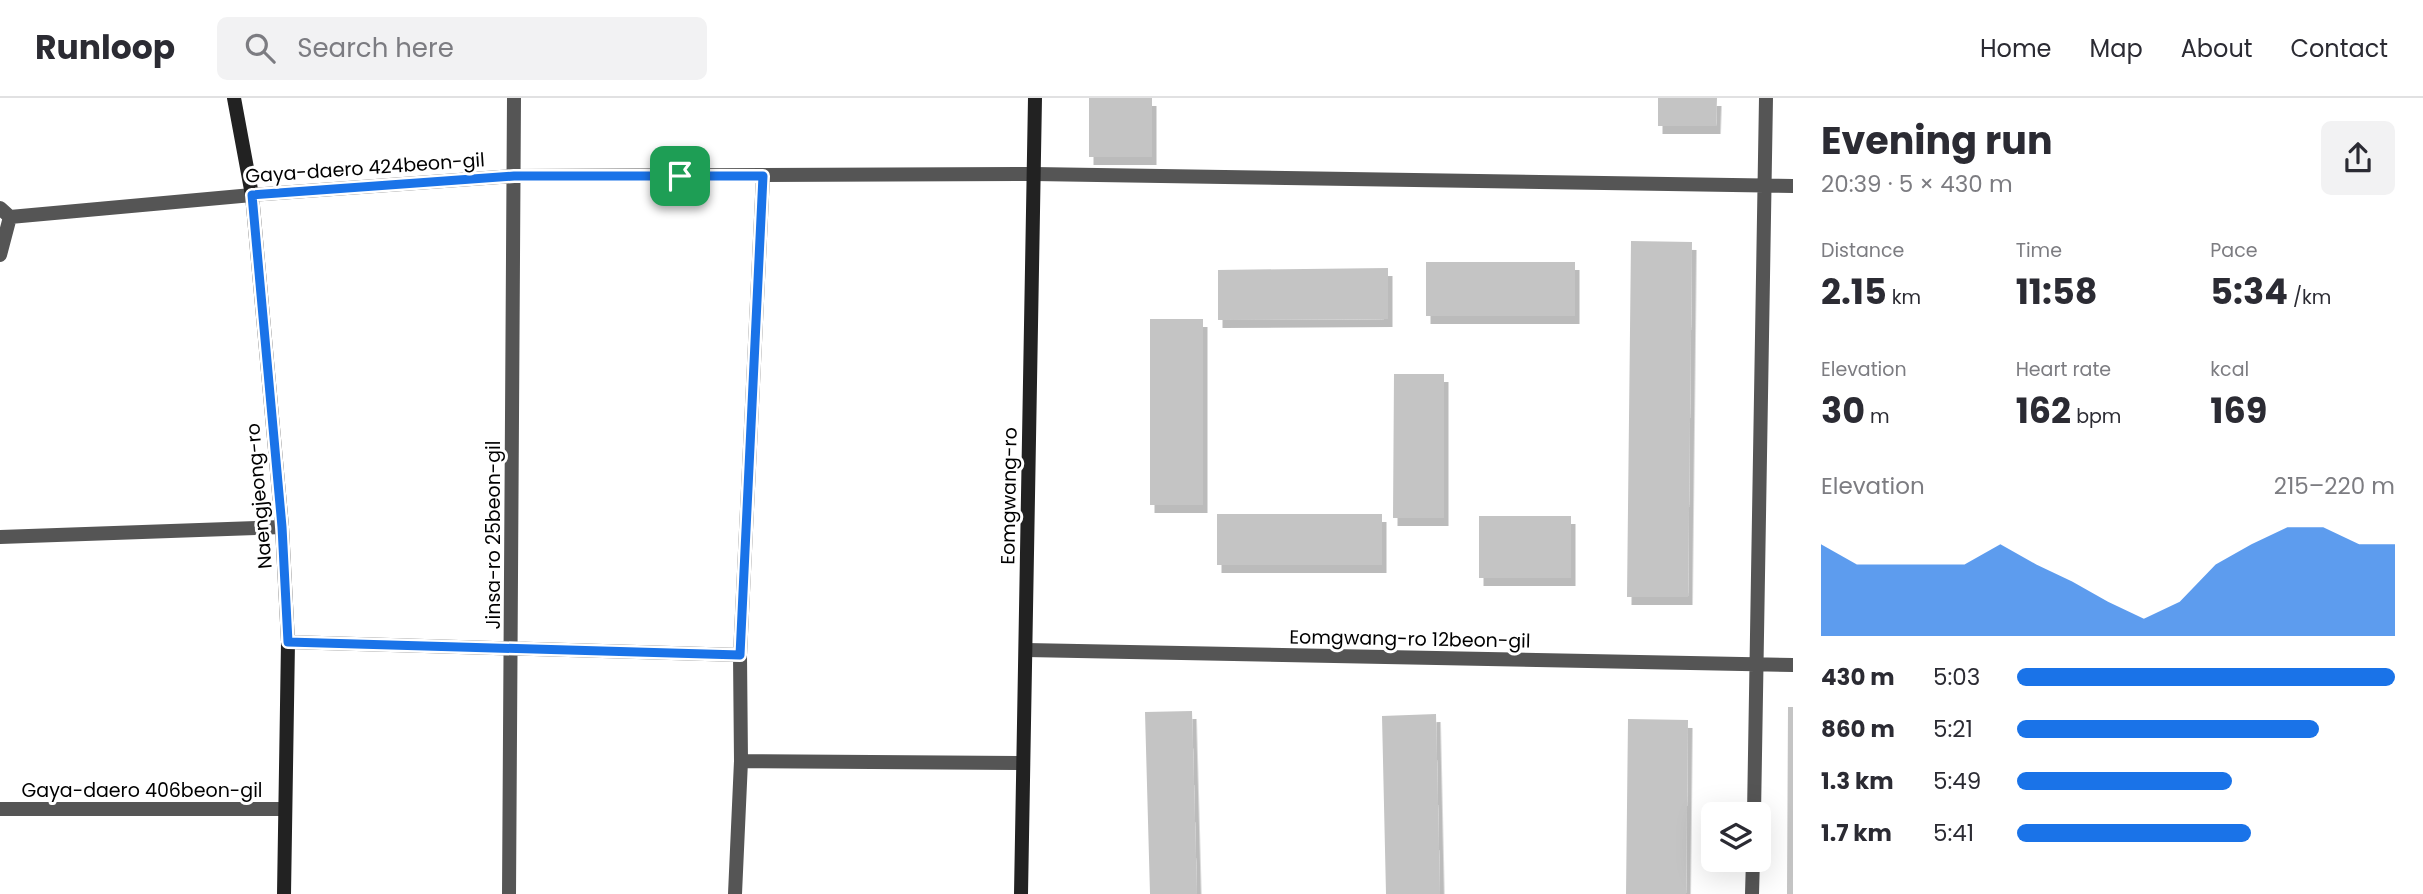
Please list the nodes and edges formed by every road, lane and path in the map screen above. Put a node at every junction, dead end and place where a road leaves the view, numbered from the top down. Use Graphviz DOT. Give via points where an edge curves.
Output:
graph roads {
  1 [pos="234,98"];
  2 [pos="514,98"];
  3 [pos="1035,98"];
  4 [pos="1766,98"];
  5 [pos="1034,174"];
  6 [pos="514,176"];
  7 [pos="763,176"];
  8 [pos="1765,186"];
  9 [pos="1793,186"];
  10 [pos="252,195"];
  11 [pos="5,212"];
  12 [pos="0,255"];
  13 [pos="282,527"];
  14 [pos="0,537"];
  15 [pos="288,642"];
  16 [pos="512,650"];
  17 [pos="1026,650"];
  18 [pos="740,655"];
  19 [pos="1757,665"];
  20 [pos="1793,665"];
  21 [pos="741,761"];
  22 [pos="1023,763"];
  23 [pos="1754,802"];
  24 [pos="0,809"];
  25 [pos="284,809"];
  26 [pos="1753,872"];
  27 [pos="284,894"];
  28 [pos="509,894"];
  29 [pos="735,894"];
  30 [pos="1021,894"];
  31 [pos="1752,894"];
  1 -- 10 [label="main road, Naengjeong-ro"];
  2 -- 6 [label="street, Gaya-daero 424beon-gil"];
  3 -- 5 [label="main road, Eomgwang-ro"];
  4 -- 8 [label="street"];
  5 -- 7 [label="street, Gaya-daero 424beon-gil"];
  5 -- 8 [label="street, Gaya-daero 424beon-gil"];
  5 -- 17 [label="main road, Eomgwang-ro"];
  6 -- 7 [label="street, Gaya-daero 424beon-gil"];
  6 -- 10 [label="street, Gaya-daero 424beon-gil"];
  6 -- 16 [label="street, Jinsa-ro 25beon-gil"];
  7 -- 18 [label="street"];
  8 -- 9 [label="street, Gaya-daero 424beon-gil"];
  8 -- 19 [label="street"];
  10 -- 11 [label="street, Gaya-daero 424beon-gil"];
  10 -- 13 [label="main road, Naengjeong-ro"];
  11 -- 12 [label="street, Gaya-daero 424beon-gil"];
  13 -- 14 [label="street"];
  13 -- 15 [label="main road, Naengjeong-ro"];
  15 -- 16 [label="street"];
  15 -- 25 [label="main road, Naengjeong-ro"];
  16 -- 18 [label="street"];
  16 -- 28 [label="street, Jinsa-ro 25beon-gil"];
  17 -- 19 [label="street, Eomgwang-ro 12beon-gil"];
  17 -- 22 [label="main road, Eomgwang-ro"];
  18 -- 21 [label="street"];
  19 -- 20 [label="street, Eomgwang-ro 12beon-gil"];
  19 -- 23 [label="street"];
  21 -- 22 [label="street"];
  21 -- 29 [label="street"];
  22 -- 30 [label="main road, Eomgwang-ro"];
  24 -- 25 [label="street, Gaya-daero 406beon-gil"];
  25 -- 27 [label="main road, Naengjeong-ro"];
  26 -- 31 [label="street"];
}
